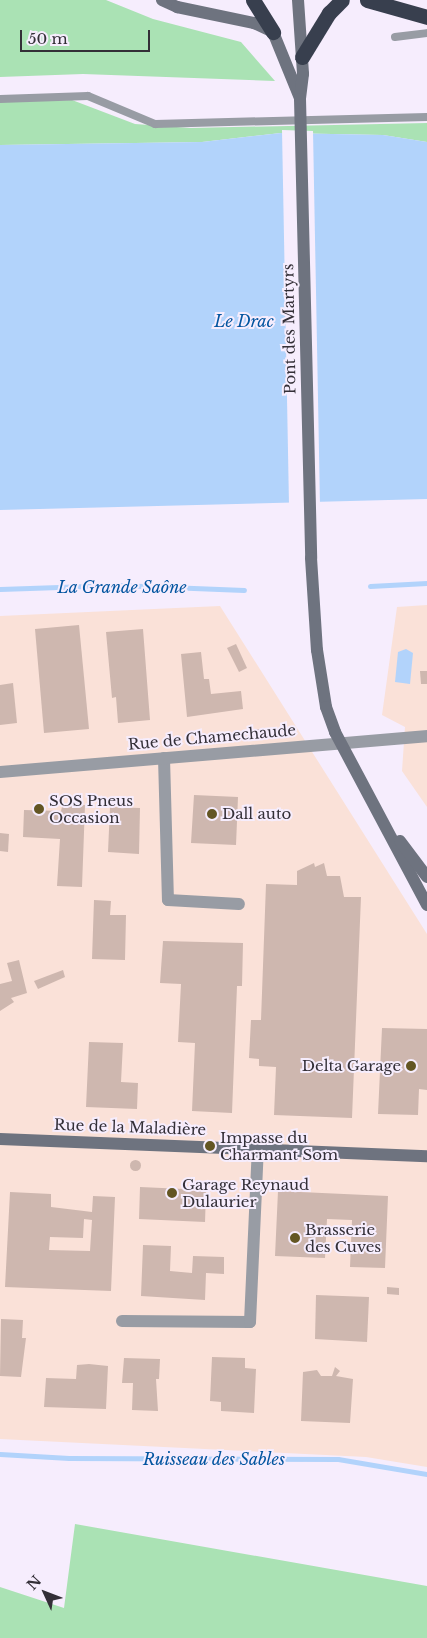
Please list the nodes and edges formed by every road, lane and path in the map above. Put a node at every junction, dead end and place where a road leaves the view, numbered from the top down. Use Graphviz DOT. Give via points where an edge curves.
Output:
graph roads {
  1 [pos="162,0"];
  2 [pos="253,0"];
  3 [pos="298,0"];
  4 [pos="342,0"];
  5 [pos="366,0"];
  6 [pos="427,17"];
  7 [pos="273,32"];
  8 [pos="427,32"];
  9 [pos="395,37"];
  10 [pos="302,57"];
  11 [pos="0,98"];
  12 [pos="300,99"];
  13 [pos="427,117"];
  14 [pos="427,736"];
  15 [pos="164,758"];
  16 [pos="0,772"];
  17 [pos="380,814"];
  18 [pos="427,877"];
  19 [pos="238,904"];
  20 [pos="427,906"];
  21 [pos="0,1139"];
  22 [pos="258,1147"];
  23 [pos="427,1150"];
  24 [pos="409,1154"];
  25 [pos="427,1156"];
  26 [pos="122,1321"];
  1 -- 7 [label="main road" via="177,7 254,22"];
  2 -- 7 [label="highway"];
  3 -- 10 [label="main road, Pont des Martyrs"];
  4 -- 10 [label="highway" via="329,13"];
  5 -- 6 [label="highway"];
  7 -- 12 [label="main road"];
  8 -- 9 [label="lane"];
  10 -- 12 [label="main road, Pont des Martyrs"];
  11 -- 13 [label="lane" via="88,96 154,124"];
  12 -- 17 [label="main road, Pont des Martyrs" via="314,633 326,707 335,732"];
  14 -- 15 [label="street, Rue de Chamechaude"];
  15 -- 16 [label="street, Rue de Chamechaude"];
  15 -- 19 [label="street" via="168,900"];
  17 -- 18 [label="main road"];
  17 -- 20 [label="main road"];
  21 -- 22 [label="main road, Rue de la Maladière"];
  22 -- 24 [label="main road, Rue de la Maladière"];
  22 -- 26 [label="street" via="250,1322"];
  23 -- 24 [label="main road, Rue de la Maladière"];
  24 -- 25 [label="main road, Rue de la Maladière"];
}
